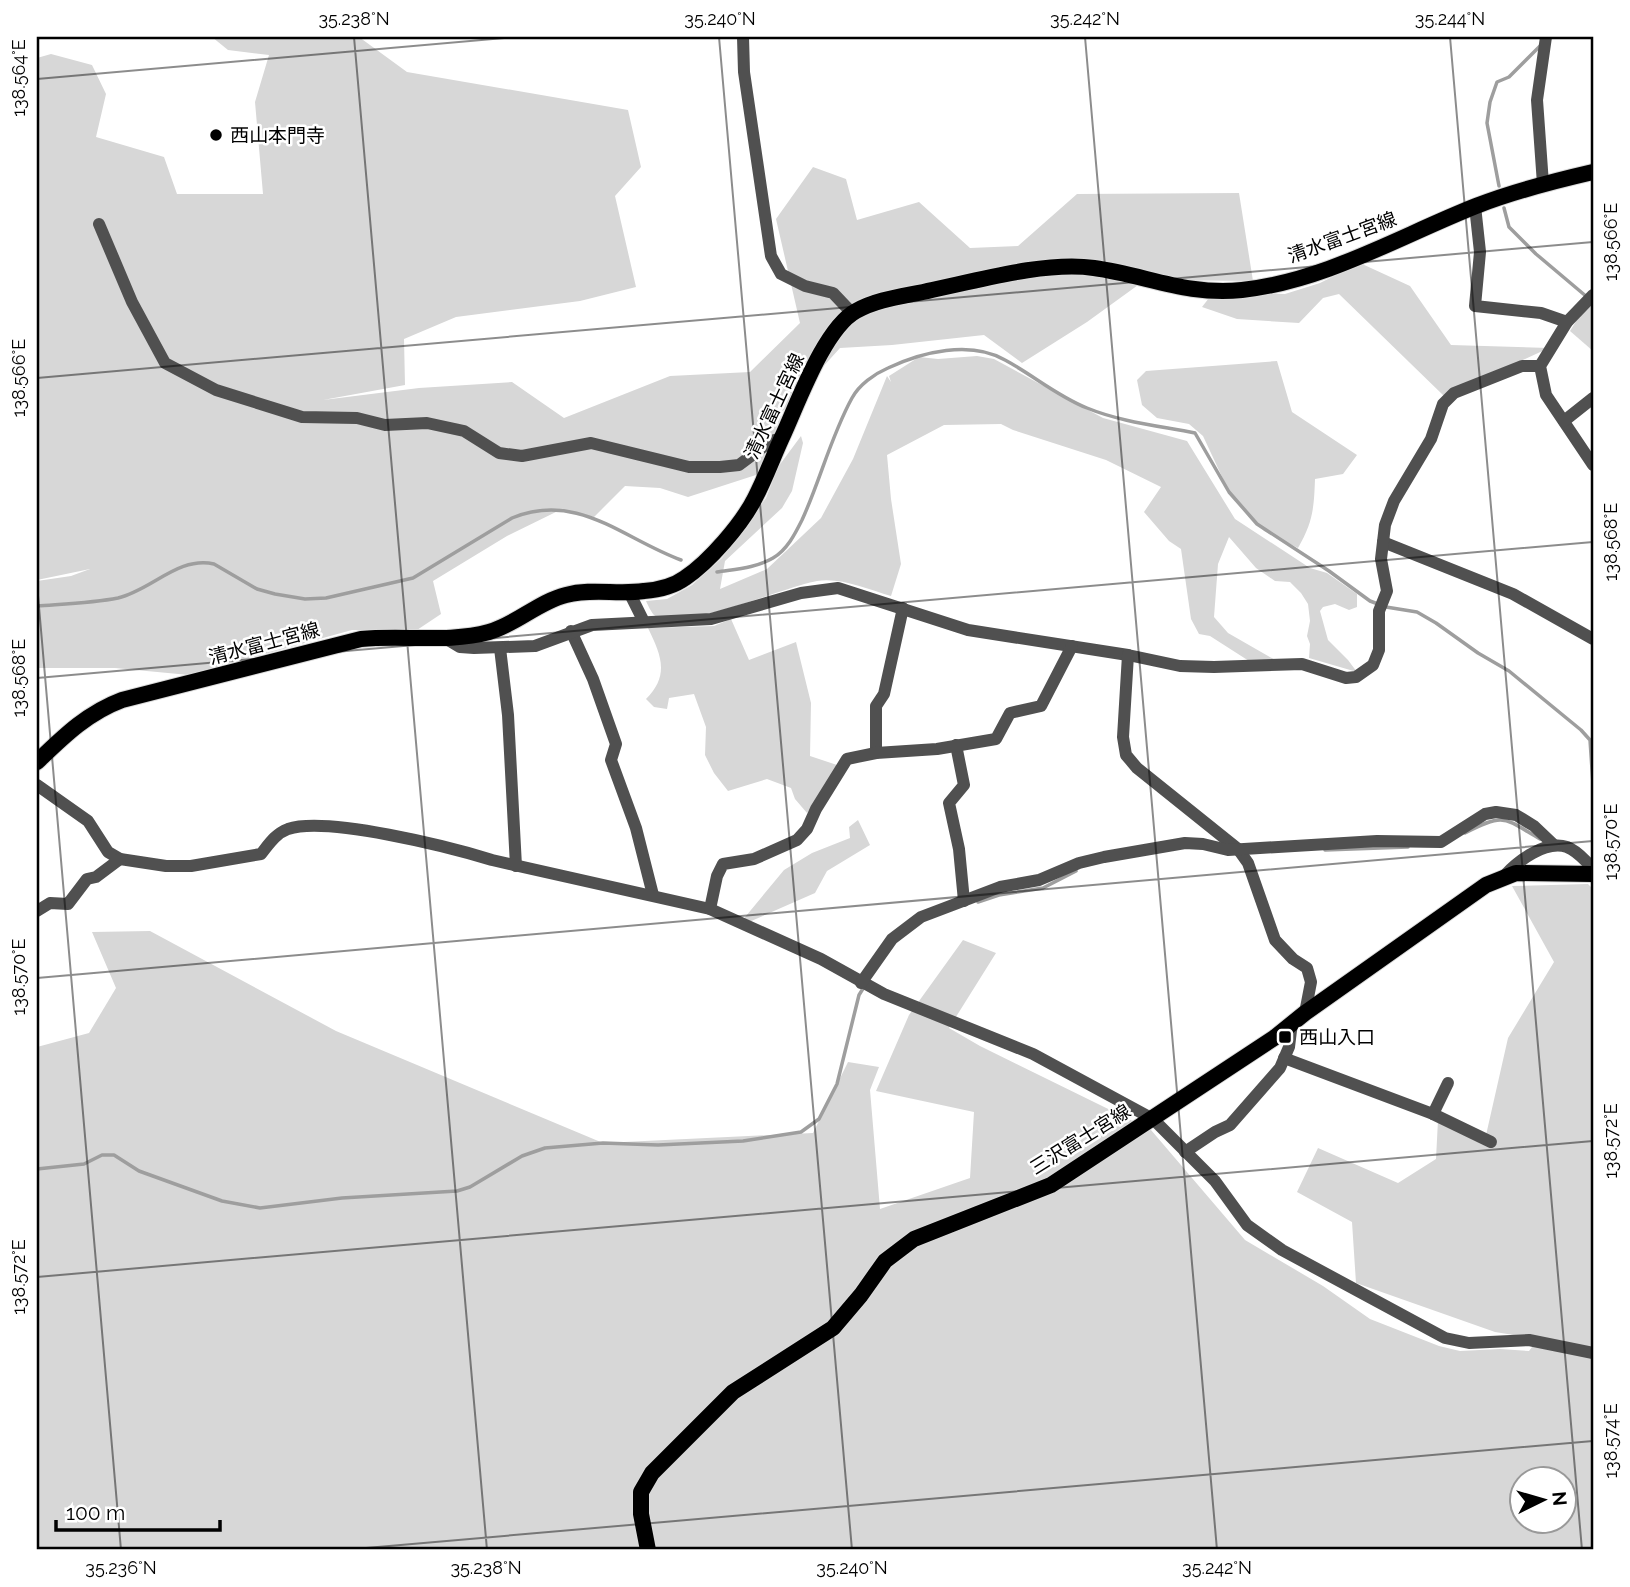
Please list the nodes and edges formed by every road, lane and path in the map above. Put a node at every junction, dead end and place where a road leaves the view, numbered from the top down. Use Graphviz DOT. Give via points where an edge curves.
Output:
graph roads {
  1 [pos="743,37"];
  2 [pos="1546,37"];
  3 [pos="1593,172"];
  4 [pos="1544,184"];
  5 [pos="1475,206"];
  6 [pos="99,224"];
  7 [pos="1591,298"];
  8 [pos="852,313"];
  9 [pos="1567,322"];
  10 [pos="1540,366"];
  11 [pos="1593,398"];
  12 [pos="1564,421"];
  13 [pos="782,438"];
  14 [pos="1593,465"];
  15 [pos="1383,542"];
  16 [pos="629,592"];
  17 [pos="903,608"];
  18 [pos="643,622"];
  19 [pos="570,631"];
  20 [pos="442,636"];
  21 [pos="1593,639"];
  22 [pos="1073,646"];
  23 [pos="500,648"];
  24 [pos="1128,655"];
  25 [pos="956,745"];
  26 [pos="876,752"];
  27 [pos="37,762"];
  28 [pos="37,785"];
  29 [pos="1554,845"];
  30 [pos="1238,849"];
  31 [pos="120,859"];
  32 [pos="516,866"];
  33 [pos="1593,868"];
  34 [pos="1593,874"];
  35 [pos="1504,877"];
  36 [pos="653,895"];
  37 [pos="964,901"];
  38 [pos="710,909"];
  39 [pos="37,911"];
  40 [pos="866,985"];
  41 [pos="1299,1018"];
  42 [pos="1284,1059"];
  43 [pos="1448,1083"];
  44 [pos="1433,1114"];
  45 [pos="1153,1119"];
  46 [pos="1491,1142"];
  47 [pos="1185,1152"];
  48 [pos="1593,1353"];
  49 [pos="648,1550"];
  1 -- 8 [label="street" via="771,256 781,274 833,293"];
  2 -- 4 [label="street" via="1537,100"];
  3 -- 4 [label="main road, 清水富士宮線"];
  4 -- 5 [label="main road, 清水富士宮線"];
  5 -- 8 [label="main road, 清水富士宮線" via="1377,250 1268,286 1185,289 1096,268 1066,267 992,277 890,299"];
  5 -- 9 [label="street" via="1480,253 1475,306 1541,313"];
  6 -- 13 [label="street" via="165,363 228,394 302,417 357,418 385,425 427,423 464,431 499,453 522,456 591,443 689,467 720,467 739,465"];
  7 -- 9 [label="street"];
  8 -- 13 [label="main road, 清水富士宮線" via="826,344"];
  9 -- 10 [label="street"];
  10 -- 12 [label="street" via="1546,395"];
  10 -- 15 [label="street" via="1522,366 1454,393 1443,404 1431,439 1394,501"];
  11 -- 12 [label="street"];
  12 -- 14 [label="street"];
  13 -- 16 [label="main road, 清水富士宮線" via="746,514 706,560 684,579"];
  15 -- 21 [label="street" via="1513,594"];
  15 -- 24 [label="street" via="1387,591 1379,611 1379,650 1373,666 1356,677 1302,664 1180,666"];
  16 -- 18 [label="street"];
  16 -- 20 [label="main road, 清水富士宮線" via="563,595 502,628"];
  17 -- 18 [label="street" via="838,588 801,593 711,619"];
  17 -- 22 [label="street" via="968,630"];
  17 -- 26 [label="street" via="884,694 876,706"];
  18 -- 19 [label="street"];
  19 -- 23 [label="street" via="536,646"];
  19 -- 36 [label="street" via="616,744 611,760 636,828"];
  20 -- 23 [label="street" via="460,647"];
  20 -- 27 [label="main road, 清水富士宮線" via="361,639 122,700 100,708 75,726"];
  22 -- 24 [label="street"];
  22 -- 25 [label="street" via="1041,706 1010,713 996,740"];
  23 -- 32 [label="street"];
  24 -- 30 [label="street" via="1126,755"];
  25 -- 26 [label="street"];
  25 -- 37 [label="street" via="964,785 948,803"];
  26 -- 38 [label="street" via="847,759 797,839 754,859 723,864"];
  28 -- 31 [label="street" via="88,821 108,852"];
  29 -- 30 [label="street" via="1534,826 1496,812 1485,814 1441,842"];
  29 -- 33 [label="street" via="1576,852"];
  29 -- 35 [label="street" via="1516,864"];
  30 -- 37 [label="street" via="1185,844 1104,857"];
  30 -- 41 [label="street" via="1248,863 1275,940 1307,968 1311,982"];
  31 -- 32 [label="street" via="191,866 261,854 286,830 332,826 462,850"];
  31 -- 39 [label="street" via="87,879 68,904 50,903"];
  32 -- 36 [label="street"];
  34 -- 35 [label="main road, 三沢富士宮線" via="1516,873"];
  35 -- 41 [label="main road, 三沢富士宮線" via="1486,885"];
  36 -- 38 [label="street"];
  37 -- 40 [label="street" via="905,928 885,949"];
  38 -- 40 [label="street" via="821,959"];
  40 -- 45 [label="street" via="1033,1054"];
  41 -- 42 [label="street"];
  41 -- 45 [label="main road, 三沢富士宮線"];
  42 -- 44 [label="street"];
  42 -- 47 [label="street" via="1230,1125"];
  43 -- 44 [label="street"];
  44 -- 46 [label="street"];
  45 -- 47 [label="street"];
  45 -- 49 [label="main road, 三沢富士宮線" via="1051,1185 914,1238 885,1261 833,1328 733,1392 652,1473 641,1492"];
  47 -- 48 [label="street" via="1215,1181 1248,1225 1282,1250 1445,1338 1469,1343 1529,1340"];
}
